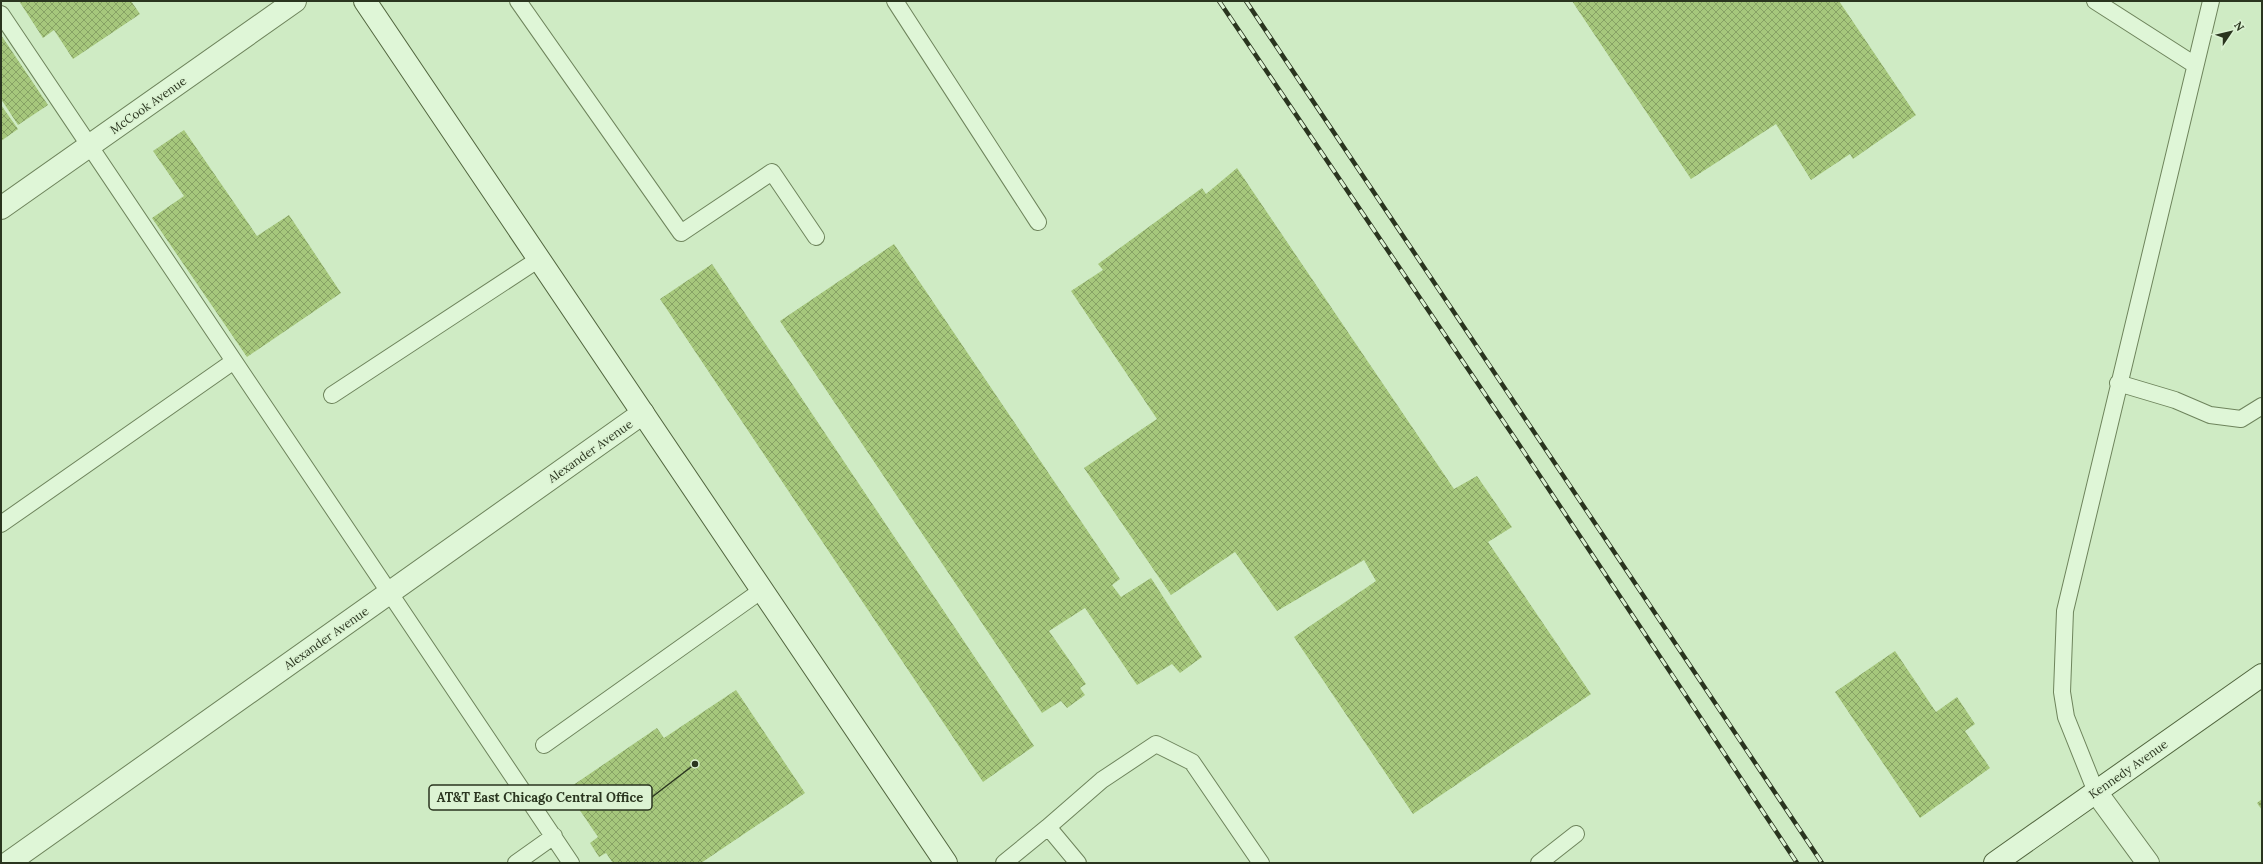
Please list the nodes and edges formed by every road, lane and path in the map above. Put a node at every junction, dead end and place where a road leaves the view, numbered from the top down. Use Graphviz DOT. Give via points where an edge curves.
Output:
graph roads {
  1 [pos="295,1"];
  2 [pos="365,1"];
  3 [pos="518,1"];
  4 [pos="895,1"];
  5 [pos="2094,1"];
  6 [pos="2211,1"];
  7 [pos="1,14"];
  8 [pos="2195,65"];
  9 [pos="90,146"];
  10 [pos="1,208"];
  11 [pos="1038,222"];
  12 [pos="816,237"];
  13 [pos="539,259"];
  14 [pos="234,361"];
  15 [pos="2118,383"];
  16 [pos="332,395"];
  17 [pos="2262,406"];
  18 [pos="643,413"];
  19 [pos="1,524"];
  20 [pos="762,590"];
  21 [pos="390,593"];
  22 [pos="2262,675"];
  23 [pos="544,745"];
  24 [pos="2096,792"];
  25 [pos="1048,827"];
  26 [pos="1576,834"];
  27 [pos="554,836"];
  28 [pos="8,863"];
  29 [pos="516,863"];
  30 [pos="572,863"];
  31 [pos="946,863"];
  32 [pos="1004,863"];
  33 [pos="1078,863"];
  34 [pos="1261,863"];
  35 [pos="1539,863"];
  36 [pos="1995,863"];
  37 [pos="2148,863"];
  1 -- 9 [label="main road, McCook Avenue"];
  2 -- 13 [label="main road"];
  3 -- 12 [label="lane" via="681,233 772,172"];
  4 -- 11 [label="lane"];
  5 -- 8 [label="lane"];
  6 -- 8 [label="lane"];
  7 -- 9 [label="lane"];
  8 -- 15 [label="lane"];
  9 -- 10 [label="main road, McCook Avenue"];
  9 -- 14 [label="lane"];
  13 -- 16 [label="lane"];
  13 -- 18 [label="main road"];
  14 -- 19 [label="lane"];
  14 -- 21 [label="lane"];
  15 -- 17 [label="lane" via="2175,400 2210,415 2241,419"];
  15 -- 24 [label="lane" via="2065,611 2062,692 2066,717"];
  18 -- 20 [label="main road"];
  18 -- 21 [label="main road, Alexander Avenue"];
  20 -- 23 [label="lane"];
  20 -- 31 [label="main road"];
  21 -- 27 [label="lane"];
  21 -- 28 [label="main road, Alexander Avenue"];
  22 -- 24 [label="main road, Kennedy Avenue"];
  24 -- 36 [label="main road, Kennedy Avenue"];
  24 -- 37 [label="main road"];
  25 -- 32 [label="lane"];
  25 -- 33 [label="lane"];
  25 -- 34 [label="lane" via="1102,780 1156,744 1192,762"];
  26 -- 35 [label="lane"];
  27 -- 29 [label="lane"];
  27 -- 30 [label="lane"];
}
